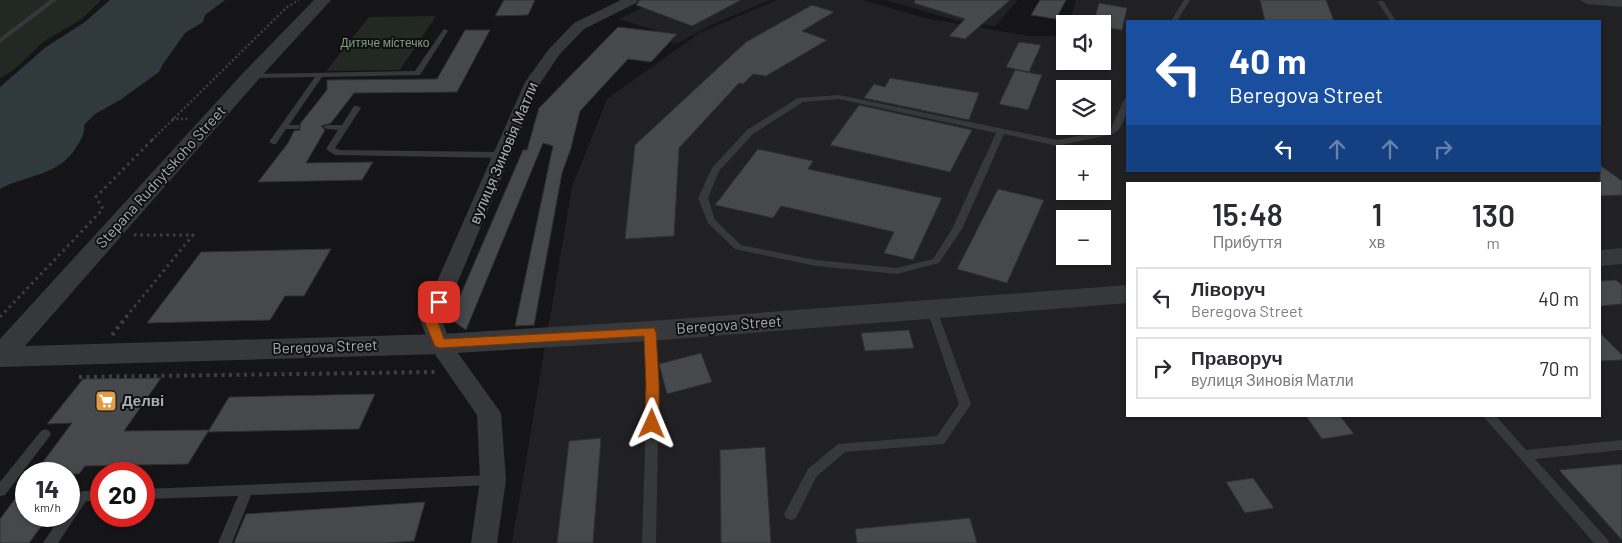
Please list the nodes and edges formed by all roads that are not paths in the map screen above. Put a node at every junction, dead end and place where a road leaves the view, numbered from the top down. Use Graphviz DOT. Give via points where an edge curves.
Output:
graph roads {
  1 [pos="54,0"];
  2 [pos="323,0"];
  3 [pos="631,0"];
  4 [pos="1187,0"];
  5 [pos="1587,0"];
  6 [pos="1382,2"];
  7 [pos="1622,3"];
  8 [pos="1175,20"];
  9 [pos="1391,20"];
  10 [pos="445,30"];
  11 [pos="0,41"];
  12 [pos="320,75"];
  13 [pos="252,76"];
  14 [pos="1126,104"];
  15 [pos="358,108"];
  16 [pos="283,127"];
  17 [pos="296,127"];
  18 [pos="327,127"];
  19 [pos="344,128"];
  20 [pos="1001,131"];
  21 [pos="272,142"];
  22 [pos="502,155"];
  23 [pos="1622,256"];
  24 [pos="1601,258"];
  25 [pos="1126,294"];
  26 [pos="932,310"];
  27 [pos="650,332"];
  28 [pos="440,344"];
  29 [pos="0,357"];
  30 [pos="1490,417"];
  31 [pos="45,434"];
  32 [pos="1622,445"];
  33 [pos="1523,454"];
  34 [pos="493,480"];
  35 [pos="247,490"];
  36 [pos="0,491"];
  37 [pos="155,494"];
  38 [pos="90,496"];
  39 [pos="791,514"];
  40 [pos="50,543"];
  41 [pos="225,543"];
  42 [pos="484,543"];
  43 [pos="649,543"];
  44 [pos="1602,543"];
  1 -- 11 [label="lane"];
  2 -- 13 [label="street, Stepana Rudnytskoho Street"];
  3 -- 22 [label="street, вулиця Зиновія Матли" via="579,26 554,52 533,82"];
  4 -- 8 [label="lane"];
  5 -- 7 [label="street"];
  6 -- 9 [label="lane"];
  10 -- 12 [label="lane" via="417,73"];
  12 -- 13 [label="lane"];
  12 -- 16 [label="lane"];
  13 -- 29 [label="street, Stepana Rudnytskoho Street"];
  14 -- 20 [label="lane" via="1113,132 1057,143"];
  15 -- 19 [label="lane"];
  16 -- 17 [label="lane"];
  16 -- 21 [label="lane"];
  18 -- 19 [label="lane"];
  19 -- 22 [label="lane" via="330,149 338,153"];
  20 -- 20 [label="lane" via="839,97 801,100 750,132 715,170 703,198 711,221 738,246 816,263 897,270 936,262 957,229"];
  22 -- 28 [label="street, вулиця Зиновія Матли" via="430,320"];
  23 -- 24 [label="street"];
  25 -- 26 [label="street, Beregova Street"];
  26 -- 27 [label="street, Beregova Street"];
  26 -- 39 [label="lane" via="965,404 945,434 940,441 842,447 812,473"];
  27 -- 28 [label="street, Beregova Street"];
  27 -- 43 [label="lane" via="653,384"];
  28 -- 29 [label="street, Beregova Street"];
  28 -- 34 [label="street, вулиця Зиновія Матли" via="489,413"];
  30 -- 33 [label="lane"];
  31 -- 36 [label="lane"];
  32 -- 33 [label="lane"];
  33 -- 44 [label="lane"];
  34 -- 35 [label="lane"];
  34 -- 42 [label="street, вулиця Зиновія Матли"];
  35 -- 37 [label="lane"];
  35 -- 41 [label="lane"];
  38 -- 40 [label="lane" via="83,496"];
}
